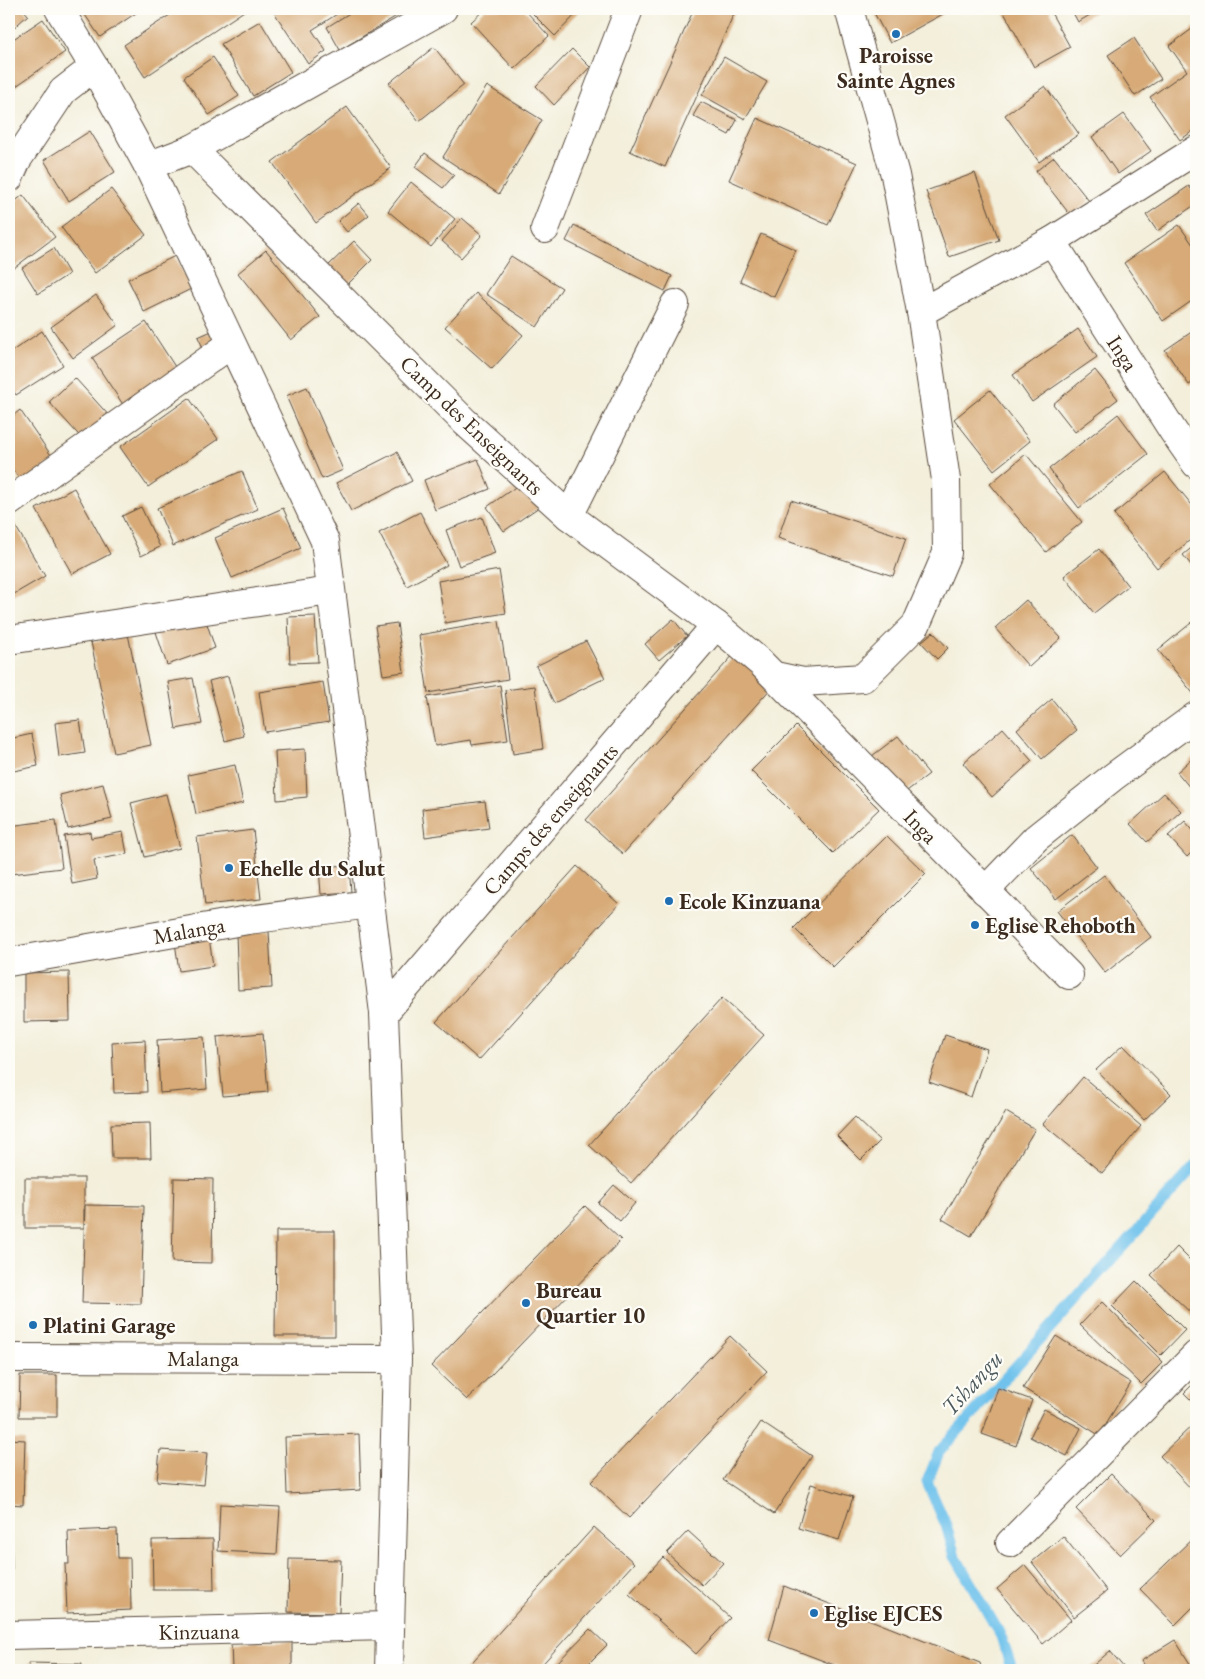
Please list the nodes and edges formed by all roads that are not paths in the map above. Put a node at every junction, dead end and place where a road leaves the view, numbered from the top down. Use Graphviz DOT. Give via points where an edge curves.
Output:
graph roads {
  1 [pos="59,9"];
  2 [pos="443,9"];
  3 [pos="630,9"];
  4 [pos="849,9"];
  5 [pos="94,67"];
  6 [pos="192,149"];
  7 [pos="1196,150"];
  8 [pos="148,166"];
  9 [pos="9,178"];
  10 [pos="545,229"];
  11 [pos="1052,242"];
  12 [pos="676,304"];
  13 [pos="921,312"];
  14 [pos="231,344"];
  15 [pos="1196,464"];
  16 [pos="9,502"];
  17 [pos="569,516"];
  18 [pos="330,591"];
  19 [pos="716,625"];
  20 [pos="9,640"];
  21 [pos="775,676"];
  22 [pos="1196,716"];
  23 [pos="985,891"];
  24 [pos="370,904"];
  25 [pos="9,962"];
  26 [pos="1069,975"];
  27 [pos="384,1013"];
  28 [pos="1196,1355"];
  29 [pos="9,1358"];
  30 [pos="397,1359"];
  31 [pos="1010,1543"];
  32 [pos="390,1626"];
  33 [pos="9,1636"];
  34 [pos="389,1670"];
  1 -- 5 [label="street"];
  2 -- 6 [label="street"];
  3 -- 10 [label="street"];
  4 -- 13 [label="street" via="895,175"];
  5 -- 8 [label="street"];
  5 -- 9 [label="street" via="63,91 17,160"];
  6 -- 8 [label="street"];
  6 -- 17 [label="street, Camp des Enseignants" via="465,422"];
  7 -- 11 [label="street"];
  8 -- 14 [label="street"];
  11 -- 13 [label="street"];
  11 -- 15 [label="street, Inga"];
  12 -- 17 [label="street"];
  13 -- 21 [label="street" via="946,480 947,554 916,625 864,678 803,682"];
  14 -- 16 [label="street"];
  14 -- 18 [label="street" via="324,541"];
  17 -- 19 [label="street, Camp des Enseignants"];
  18 -- 20 [label="street"];
  18 -- 24 [label="street"];
  19 -- 21 [label="street, Camp des Enseignants"];
  19 -- 27 [label="street, Camps des enseignants"];
  21 -- 23 [label="street, Inga"];
  22 -- 23 [label="street" via="1036,838"];
  23 -- 26 [label="street, Inga"];
  24 -- 25 [label="street, Malanga" via="248,920"];
  24 -- 27 [label="street"];
  27 -- 30 [label="street"];
  28 -- 31 [label="street"];
  29 -- 30 [label="street, Malanga"];
  30 -- 32 [label="street"];
  32 -- 33 [label="street, Kinzuana"];
  32 -- 34 [label="street"];
}
